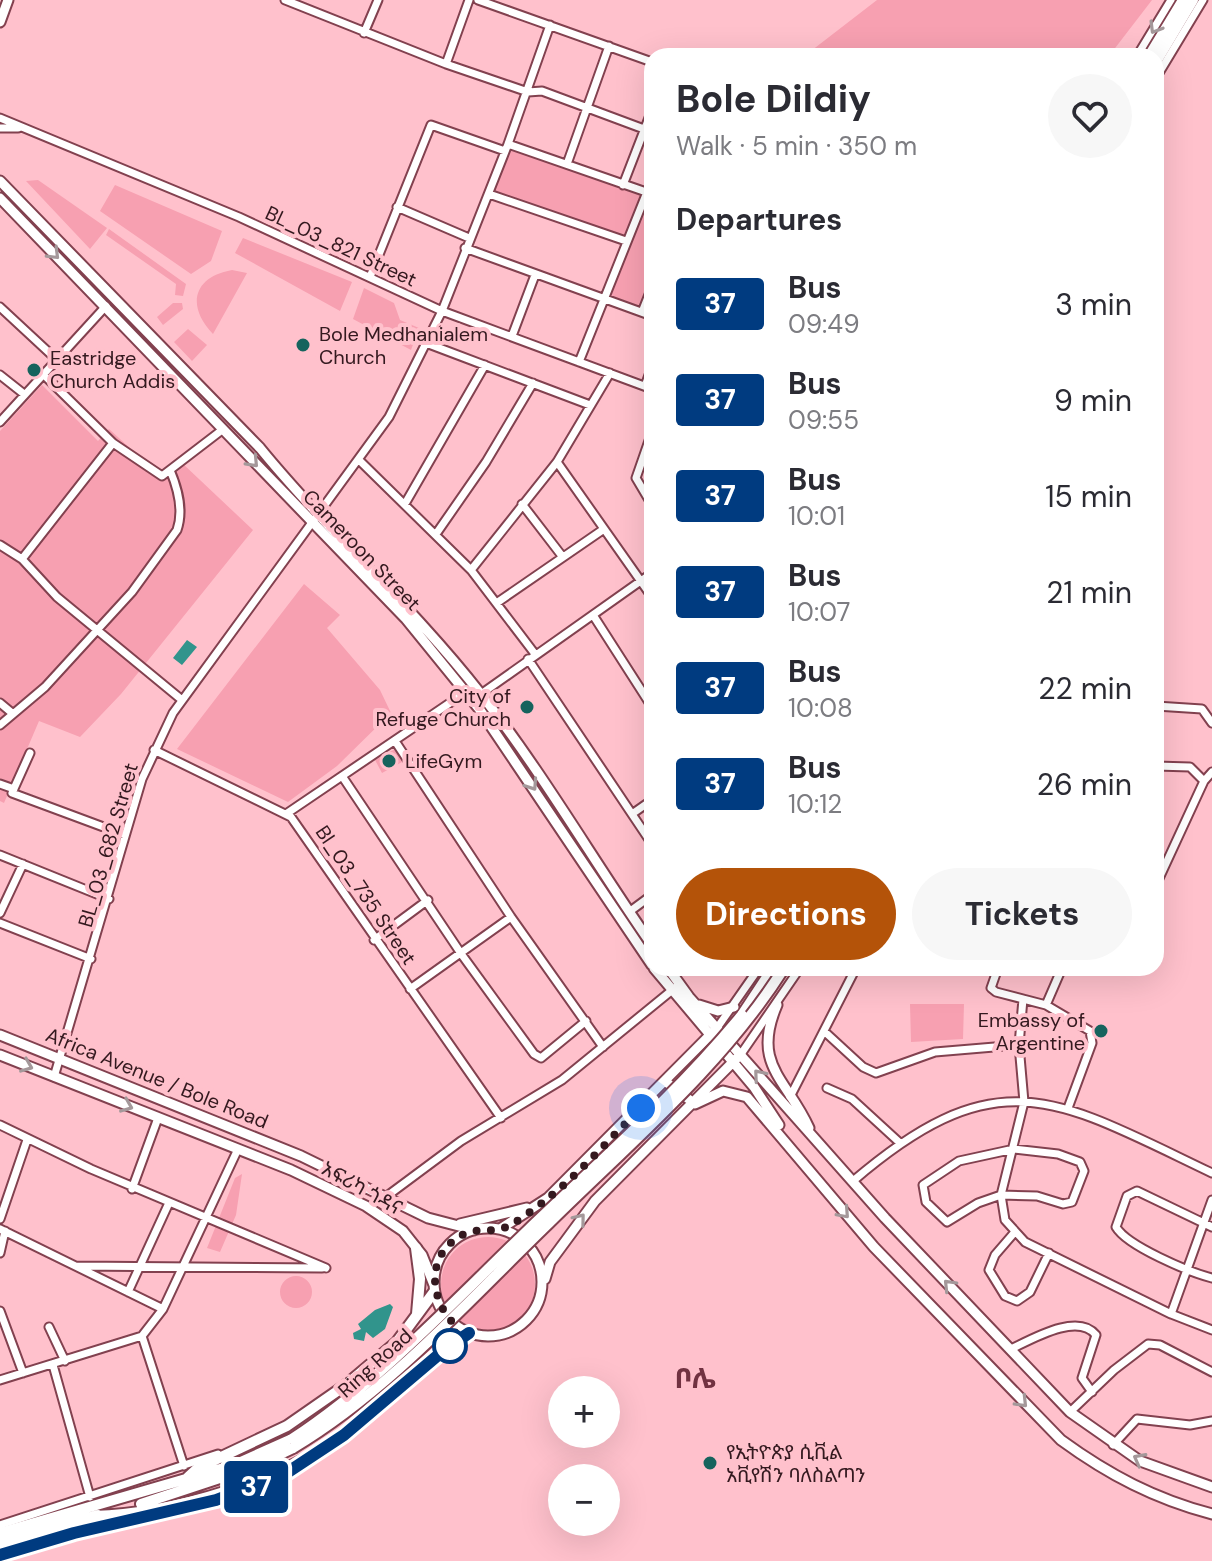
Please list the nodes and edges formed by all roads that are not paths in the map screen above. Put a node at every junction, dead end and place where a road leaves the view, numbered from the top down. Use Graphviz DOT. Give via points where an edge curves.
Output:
graph roads {
  1 [pos="6,0"];
  2 [pos="285,0"];
  3 [pos="378,0"];
  4 [pos="469,0"];
  5 [pos="478,0"];
  6 [pos="1171,0"];
  7 [pos="1183,0"];
  8 [pos="1193,0"];
  9 [pos="1203,0"];
  10 [pos="0,11"];
  11 [pos="0,22"];
  12 [pos="550,25"];
  13 [pos="364,33"];
  14 [pos="609,46"];
  15 [pos="1142,48"];
  16 [pos="1154,48"];
  17 [pos="1164,49"];
  18 [pos="644,59"];
  19 [pos="446,64"];
  20 [pos="1164,65"];
  21 [pos="528,92"];
  22 [pos="586,108"];
  23 [pos="0,118"];
  24 [pos="0,128"];
  25 [pos="18,128"];
  26 [pos="644,129"];
  27 [pos="644,139"];
  28 [pos="507,148"];
  29 [pos="567,164"];
  30 [pos="0,181"];
  31 [pos="623,185"];
  32 [pos="644,191"];
  33 [pos="489,194"];
  34 [pos="0,198"];
  35 [pos="644,203"];
  36 [pos="397,207"];
  37 [pos="469,238"];
  38 [pos="626,241"];
  39 [pos="465,248"];
  40 [pos="535,275"];
  41 [pos="370,277"];
  42 [pos="602,299"];
  43 [pos="106,306"];
  44 [pos="0,307"];
  45 [pos="644,307"];
  46 [pos="442,311"];
  47 [pos="642,312"];
  48 [pos="512,336"];
  49 [pos="143,337"];
  50 [pos="426,343"];
  51 [pos="56,359"];
  52 [pos="579,362"];
  53 [pos="485,365"];
  54 [pos="610,373"];
  55 [pos="43,374"];
  56 [pos="0,375"];
  57 [pos="533,383"];
  58 [pos="644,386"];
  59 [pos="24,394"];
  60 [pos="590,405"];
  61 [pos="0,422"];
  62 [pos="222,430"];
  63 [pos="113,443"];
  64 [pos="644,455"];
  65 [pos="360,461"];
  66 [pos="557,462"];
  67 [pos="170,470"];
  68 [pos="644,492"];
  69 [pos="406,502"];
  70 [pos="522,504"];
  71 [pos="315,519"];
  72 [pos="604,529"];
  73 [pos="436,534"];
  74 [pos="0,545"];
  75 [pos="562,556"];
  76 [pos="22,559"];
  77 [pos="471,570"];
  78 [pos="644,578"];
  79 [pos="641,580"];
  80 [pos="644,585"];
  81 [pos="498,602"];
  82 [pos="593,615"];
  83 [pos="96,629"];
  84 [pos="532,657"];
  85 [pos="466,692"];
  86 [pos="481,694"];
  87 [pos="644,695"];
  88 [pos="182,700"];
  89 [pos="0,703"];
  90 [pos="1164,707"];
  91 [pos="12,713"];
  92 [pos="1212,723"];
  93 [pos="0,725"];
  94 [pos="395,741"];
  95 [pos="522,749"];
  96 [pos="154,750"];
  97 [pos="30,753"];
  98 [pos="512,755"];
  99 [pos="1164,766"];
  100 [pos="1212,772"];
  101 [pos="342,776"];
  102 [pos="1204,781"];
  103 [pos="0,784"];
  104 [pos="14,789"];
  105 [pos="644,806"];
  106 [pos="286,814"];
  107 [pos="632,814"];
  108 [pos="644,832"];
  109 [pos="125,835"];
  110 [pos="0,855"];
  111 [pos="1166,863"];
  112 [pos="23,864"];
  113 [pos="1164,867"];
  114 [pos="109,899"];
  115 [pos="428,900"];
  116 [pos="644,901"];
  117 [pos="629,912"];
  118 [pos="0,913"];
  119 [pos="511,917"];
  120 [pos="0,923"];
  121 [pos="644,934"];
  122 [pos="374,940"];
  123 [pos="644,953"];
  124 [pos="462,955"];
  125 [pos="91,959"];
  126 [pos="663,976"];
  127 [pos="671,976"];
  128 [pos="754,976"];
  129 [pos="767,976"];
  130 [pos="779,976"];
  131 [pos="795,976"];
  132 [pos="852,976"];
  133 [pos="995,976"];
  134 [pos="1059,976"];
  135 [pos="675,988"];
  136 [pos="410,989"];
  137 [pos="689,997"];
  138 [pos="1023,999"];
  139 [pos="777,1005"];
  140 [pos="1046,1005"];
  141 [pos="734,1007"];
  142 [pos="586,1021"];
  143 [pos="717,1028"];
  144 [pos="825,1032"];
  145 [pos="0,1035"];
  146 [pos="709,1038"];
  147 [pos="1019,1045"];
  148 [pos="603,1047"];
  149 [pos="741,1054"];
  150 [pos="0,1055"];
  151 [pos="61,1058"];
  152 [pos="734,1062"];
  153 [pos="54,1077"];
  154 [pos="666,1082"];
  155 [pos="827,1088"];
  156 [pos="790,1097"];
  157 [pos="1024,1102"];
  158 [pos="695,1104"];
  159 [pos="1068,1108"];
  160 [pos="158,1118"];
  161 [pos="501,1118"];
  162 [pos="0,1125"];
  163 [pos="814,1138"];
  164 [pos="27,1140"];
  165 [pos="900,1143"];
  166 [pos="238,1149"];
  167 [pos="1014,1149"];
  168 [pos="796,1152"];
  169 [pos="301,1156"];
  170 [pos="291,1170"];
  171 [pos="1212,1173"];
  172 [pos="853,1181"];
  173 [pos="132,1189"];
  174 [pos="1001,1195"];
  175 [pos="387,1196"];
  176 [pos="548,1198"];
  177 [pos="1212,1200"];
  178 [pos="168,1205"];
  179 [pos="0,1219"];
  180 [pos="206,1221"];
  181 [pos="454,1224"];
  182 [pos="1208,1226"];
  183 [pos="500,1229"];
  184 [pos="3,1230"];
  185 [pos="474,1230"];
  186 [pos="1014,1233"];
  187 [pos="416,1248"];
  188 [pos="0,1253"];
  189 [pos="1049,1253"];
  190 [pos="76,1266"];
  191 [pos="326,1268"];
  192 [pos="1188,1270"];
  193 [pos="1212,1278"];
  194 [pos="543,1287"];
  195 [pos="434,1288"];
  196 [pos="128,1292"];
  197 [pos="163,1309"];
  198 [pos="0,1311"];
  199 [pos="1171,1314"];
  200 [pos="416,1319"];
  201 [pos="49,1327"];
  202 [pos="1212,1330"];
  203 [pos="469,1333"];
  204 [pos="142,1336"];
  205 [pos="1011,1349"];
  206 [pos="65,1361"];
  207 [pos="53,1365"];
  208 [pos="1212,1372"];
  209 [pos="23,1373"];
  210 [pos="0,1380"];
  211 [pos="1092,1392"];
  212 [pos="1070,1412"];
  213 [pos="296,1417"];
  214 [pos="1212,1421"];
  215 [pos="293,1444"];
  216 [pos="1113,1445"];
  217 [pos="306,1461"];
  218 [pos="184,1466"];
  219 [pos="185,1480"];
  220 [pos="1212,1487"];
  221 [pos="90,1497"];
  222 [pos="1212,1514"];
  223 [pos="94,1516"];
  224 [pos="0,1525"];
  225 [pos="0,1533"];
  226 [pos="0,1542"];
  227 [pos="0,1555"];
  1 -- 10 [label="main road"];
  1 -- 11 [label="main road"];
  2 -- 13 [label="street"];
  3 -- 13 [label="street"];
  4 -- 19 [label="street"];
  5 -- 12 [label="street"];
  6 -- 15 [label="street, one-way"];
  7 -- 16 [label="highway"];
  8 -- 17 [label="highway"];
  9 -- 20 [label="street"];
  12 -- 14 [label="street"];
  12 -- 21 [label="street, BL_03_682 Street"];
  13 -- 19 [label="street"];
  14 -- 18 [label="street"];
  14 -- 22 [label="street"];
  19 -- 21 [label="street"];
  21 -- 22 [label="street" via="542,91"];
  21 -- 28 [label="street, BL_03_682 Street"];
  22 -- 26 [label="street"];
  22 -- 29 [label="street"];
  23 -- 25 [label="street"];
  24 -- 25 [label="street"];
  25 -- 41 [label="street, BL_03_821 Street" via="239,217"];
  27 -- 31 [label="street"];
  28 -- 29 [label="street"];
  28 -- 33 [label="street, BL_03_682 Street"];
  28 -- 36 [label="street" via="431,125"];
  29 -- 31 [label="street"];
  30 -- 49 [label="main road, Cameroon Street"];
  31 -- 32 [label="street"];
  33 -- 37 [label="street, BL_03_682 Street"];
  33 -- 38 [label="street"];
  34 -- 43 [label="main road, Cameroon Street, one-way"];
  35 -- 38 [label="street"];
  36 -- 37 [label="street"];
  36 -- 41 [label="street"];
  37 -- 39 [label="street, BL_03_682 Street"];
  38 -- 42 [label="street"];
  39 -- 40 [label="street"];
  39 -- 46 [label="street, BL_03_682 Street"];
  40 -- 42 [label="street"];
  40 -- 48 [label="street"];
  41 -- 46 [label="street, BL_03_821 Street"];
  42 -- 47 [label="street"];
  42 -- 52 [label="street"];
  43 -- 49 [label="main road, Cameroon Street"];
  43 -- 51 [label="street"];
  44 -- 51 [label="street"];
  45 -- 47 [label="street"];
  46 -- 48 [label="street, BL_03_821 Street"];
  46 -- 50 [label="street, BL_03_682 Street"];
  48 -- 52 [label="street, BL_03_821 Street"];
  49 -- 62 [label="main road, Cameroon Street"];
  49 -- 71 [label="main road, Cameroon Street" via="260,448"];
  50 -- 53 [label="street"];
  50 -- 65 [label="street, BL_03_682 Street"];
  51 -- 55 [label="street"];
  52 -- 54 [label="street, BL_03_821 Street"];
  53 -- 57 [label="street"];
  53 -- 69 [label="street"];
  54 -- 58 [label="street, BL_03_821 Street"];
  54 -- 60 [label="street"];
  55 -- 59 [label="street"];
  55 -- 63 [label="street"];
  56 -- 59 [label="street"];
  57 -- 60 [label="street"];
  57 -- 73 [label="street"];
  59 -- 61 [label="street"];
  60 -- 66 [label="street"];
  62 -- 67 [label="street"];
  62 -- 71 [label="main road, Cameroon Street, one-way"];
  63 -- 67 [label="street" via="162,476"];
  63 -- 76 [label="street"];
  64 -- 68 [label="street" via="636,478"];
  65 -- 69 [label="street"];
  65 -- 71 [label="street, BL_03_682 Street"];
  66 -- 70 [label="street"];
  66 -- 72 [label="street"];
  67 -- 83 [label="street" via="179,496 177,530 132,592"];
  69 -- 73 [label="street"];
  70 -- 75 [label="street"];
  70 -- 77 [label="street"];
  71 -- 85 [label="main road, Cameroon Street"];
  71 -- 86 [label="main road, Cameroon Street" via="434,638"];
  71 -- 88 [label="street, BL_03_682 Street"];
  72 -- 75 [label="street"];
  72 -- 79 [label="street"];
  73 -- 77 [label="street"];
  74 -- 76 [label="street"];
  75 -- 81 [label="street"];
  76 -- 83 [label="street"];
  77 -- 81 [label="street"];
  78 -- 79 [label="street"];
  79 -- 80 [label="street"];
  79 -- 82 [label="street"];
  81 -- 84 [label="street"];
  82 -- 84 [label="street"];
  82 -- 87 [label="street"];
  83 -- 88 [label="street"];
  83 -- 91 [label="street" via="45,687"];
  84 -- 86 [label="street"];
  84 -- 107 [label="street"];
  85 -- 94 [label="street"];
  85 -- 98 [label="main road, Cameroon Street"];
  86 -- 95 [label="main road, Cameroon Street"];
  88 -- 96 [label="street, BL_03_682 Street"];
  89 -- 91 [label="street"];
  90 -- 92 [label="street" via="1202,709"];
  91 -- 93 [label="street"];
  94 -- 101 [label="street"];
  94 -- 119 [label="street"];
  95 -- 98 [label="main road"];
  95 -- 117 [label="main road, Cameroon Street"];
  96 -- 106 [label="street, Bl_03_735 Street"];
  96 -- 109 [label="street, BL_03_682 Street"];
  97 -- 104 [label="street"];
  98 -- 123 [label="main road, Cameroon Street, one-way"];
  99 -- 102 [label="street" via="1190,767"];
  100 -- 102 [label="street"];
  101 -- 106 [label="street"];
  101 -- 115 [label="street"];
  102 -- 111 [label="street"];
  103 -- 104 [label="street"];
  104 -- 109 [label="street" via="12,793"];
  105 -- 107 [label="street"];
  106 -- 122 [label="street, Bl_03_735 Street"];
  107 -- 108 [label="street"];
  109 -- 114 [label="street, BL_03_682 Street"];
  110 -- 112 [label="street"];
  111 -- 113 [label="street"];
  112 -- 114 [label="street"];
  112 -- 118 [label="street"];
  114 -- 125 [label="street, BL_03_682 Street"];
  115 -- 122 [label="street"];
  115 -- 124 [label="street"];
  116 -- 117 [label="street"];
  117 -- 121 [label="main road, Cameroon Street"];
  119 -- 124 [label="street"];
  119 -- 142 [label="street"];
  120 -- 125 [label="street"];
  122 -- 136 [label="street, Bl_03_735 Street"];
  124 -- 136 [label="street"];
  124 -- 142 [label="street" via="537,1057"];
  125 -- 151 [label="street, BL_03_682 Street"];
  126 -- 135 [label="main road, Cameroon Street"];
  127 -- 135 [label="main road, Cameroon Street"];
  128 -- 141 [label="street"];
  129 -- 215 [label="highway, Ring Road, bridge" via="728,1032 643,1121 373,1379"];
  130 -- 215 [label="highway, Ring Road, bridge" via="749,1020 690,1086 369,1395 330,1426"];
  131 -- 139 [label="street"];
  132 -- 144 [label="street"];
  133 -- 138 [label="street" via="991,988"];
  134 -- 140 [label="street"];
  135 -- 137 [label="main road, Cameroon Street"];
  135 -- 146 [label="main road, Cameroon Street"];
  135 -- 148 [label="street"];
  136 -- 161 [label="street, Bl_03_735 Street"];
  137 -- 141 [label="main road" via="711,1010"];
  137 -- 143 [label="main road, Cameroon Street"];
  138 -- 140 [label="street"];
  138 -- 147 [label="street"];
  139 -- 149 [label="street"];
  139 -- 156 [label="main road" via="767,1051"];
  140 -- 159 [label="street" via="1092,1036"];
  141 -- 143 [label="street"];
  142 -- 148 [label="street"];
  143 -- 146 [label="main road"];
  143 -- 149 [label="main road, Cameroon Street"];
  144 -- 147 [label="street" via="876,1073 935,1052"];
  144 -- 156 [label="street"];
  145 -- 151 [label="main road, Africa Avenue / Bole Road"];
  146 -- 152 [label="main road, Cameroon Street"];
  146 -- 154 [label="main road"];
  147 -- 157 [label="street"];
  148 -- 161 [label="street"];
  149 -- 152 [label="main road"];
  163 -- 149 [label="main road, Cameroon Street, one-way"];
  150 -- 153 [label="main road, Africa Avenue / Bole Road, one-way"];
  151 -- 153 [label="street, BL_03_682 Street"];
  151 -- 169 [label="main road, Africa Avenue / Bole Road"];
  152 -- 158 [label="main road"];
  152 -- 168 [label="main road, Cameroon Street"];
  153 -- 160 [label="main road, Africa Avenue / Bole Road, one-way"];
  154 -- 158 [label="main road"];
  154 -- 176 [label="main road"];
  155 -- 165 [label="street" via="852,1099"];
  156 -- 163 [label="main road"];
  157 -- 159 [label="street"];
  157 -- 165 [label="street" via="955,1113"];
  157 -- 167 [label="street"];
  158 -- 168 [label="main road" via="723,1091 747,1097"];
  194 -- 158 [label="main road, one-way" via="550,1262 578,1221"];
  159 -- 171 [label="street"];
  160 -- 166 [label="main road, Africa Avenue / Bole Road"];
  160 -- 173 [label="street"];
  161 -- 175 [label="street"];
  162 -- 164 [label="street"];
  163 -- 172 [label="main road"];
  164 -- 179 [label="street"];
  164 -- 191 [label="street"];
  165 -- 172 [label="street"];
  166 -- 170 [label="main road, Africa Avenue / Bole Road"];
  166 -- 180 [label="street"];
  167 -- 174 [label="street"];
  167 -- 174 [label="street" via="1080,1162 1084,1171 1079,1190 1068,1205 1037,1196"];
  167 -- 174 [label="street" via="959,1161 922,1189 926,1202 947,1222"];
  168 -- 222 [label="main road, one-way" via="874,1247 1061,1440 1137,1488"];
  169 -- 175 [label="main road, አፍሪካ ጎዳና"];
  170 -- 187 [label="main road, አፍሪካ ጎዳና" via="382,1214"];
  205 -- 172 [label="main road, one-way"];
  173 -- 178 [label="street"];
  173 -- 191 [label="street"];
  174 -- 186 [label="street" via="1005,1220"];
  175 -- 181 [label="main road, አፍሪካ ጎዳና" via="428,1218"];
  176 -- 181 [label="main road" via="509,1214"];
  176 -- 183 [label="main road"];
  177 -- 182 [label="street"];
  178 -- 180 [label="street"];
  178 -- 196 [label="street"];
  180 -- 197 [label="street"];
  181 -- 185 [label="main road, አፍሪካ ጎዳና"];
  182 -- 192 [label="street"];
  182 -- 192 [label="street" via="1137,1191 1127,1196 1117,1216 1119,1233"];
  183 -- 185 [label="main road"];
  183 -- 194 [label="main road" via="532,1250"];
  184 -- 188 [label="street"];
  184 -- 190 [label="street"];
  185 -- 195 [label="main road" via="440,1256"];
  186 -- 189 [label="street"];
  186 -- 189 [label="street" via="989,1270 1005,1296 1023,1299"];
  187 -- 195 [label="main road, አፍሪካ ጎዳና"];
  187 -- 200 [label="highway"];
  189 -- 199 [label="street"];
  190 -- 191 [label="street"];
  190 -- 196 [label="street"];
  192 -- 193 [label="street"];
  192 -- 199 [label="street"];
  194 -- 203 [label="main road" via="532,1315 519,1327 503,1335"];
  195 -- 200 [label="highway"];
  195 -- 203 [label="main road" via="446,1317"];
  196 -- 197 [label="street"];
  197 -- 204 [label="street"];
  198 -- 209 [label="street"];
  199 -- 202 [label="street"];
  200 -- 213 [label="highway" via="383,1356"];
  201 -- 206 [label="street"];
  203 -- 217 [label="highway"];
  204 -- 206 [label="street"];
  204 -- 218 [label="street"];
  205 -- 211 [label="street" via="1074,1326 1094,1331 1082,1378"];
  205 -- 212 [label="main road"];
  206 -- 207 [label="street"];
  207 -- 209 [label="street"];
  207 -- 221 [label="street"];
  208 -- 211 [label="street" via="1148,1344"];
  209 -- 210 [label="street"];
  211 -- 212 [label="street"];
  212 -- 216 [label="main road"];
  213 -- 218 [label="street"];
  213 -- 219 [label="highway" via="198,1468"];
  214 -- 216 [label="street" via="1190,1425 1137,1419"];
  215 -- 219 [label="highway, Ring Road"];
  215 -- 223 [label="highway, Ring Road" via="202,1485"];
  220 -- 216 [label="main road, one-way" via="1172,1475"];
  217 -- 223 [label="highway" via="210,1494"];
  217 -- 227 [label="street" via="216,1500"];
  218 -- 221 [label="street"];
  219 -- 225 [label="highway, Ring Road"];
  221 -- 224 [label="street"];
  223 -- 226 [label="highway, Ring Road"];
}
